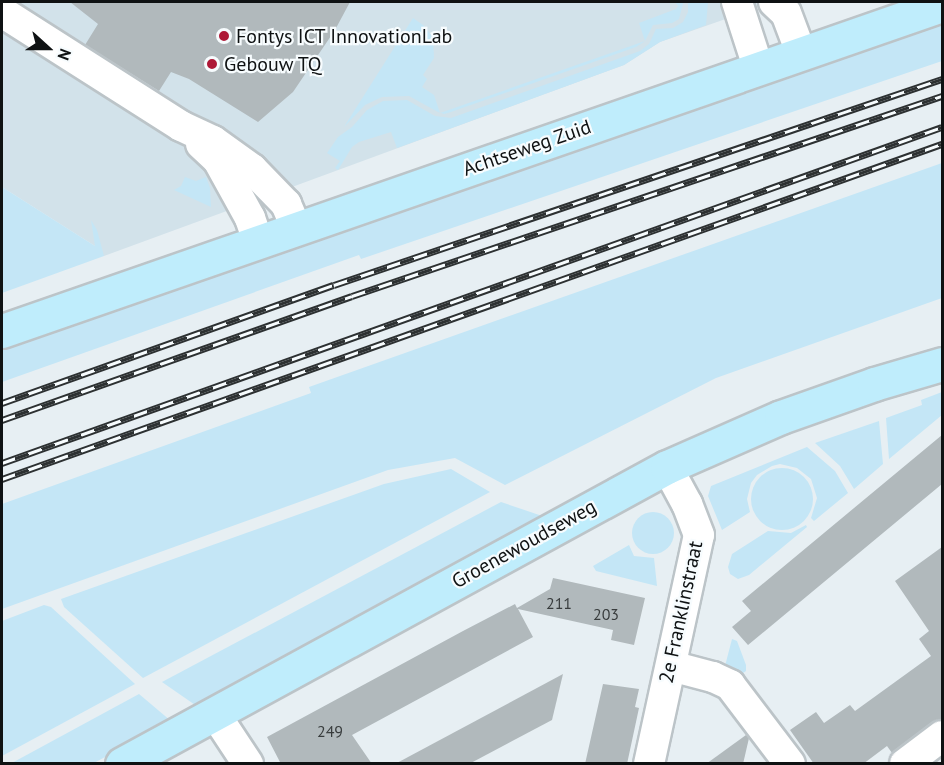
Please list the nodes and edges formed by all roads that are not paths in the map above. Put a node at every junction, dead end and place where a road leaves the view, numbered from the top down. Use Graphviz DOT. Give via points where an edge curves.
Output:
graph roads {
  1 [pos="737,2"];
  2 [pos="774,2"];
  3 [pos="942,5"];
  4 [pos="2,12"];
  5 [pos="801,53"];
  6 [pos="758,67"];
  7 [pos="181,126"];
  8 [pos="296,228"];
  9 [pos="258,241"];
  10 [pos="2,331"];
  11 [pos="942,364"];
  12 [pos="667,466"];
  13 [pos="671,666"];
  14 [pos="215,714"];
  15 [pos="942,736"];
  16 [pos="122,764"];
  17 [pos="248,764"];
  18 [pos="649,764"];
  19 [pos="790,764"];
  20 [pos="905,764"];
  1 -- 6 [label="street"];
  2 -- 5 [label="street" via="786,13"];
  3 -- 5 [label="street, Achtseweg Zuid"];
  4 -- 7 [label="street"];
  5 -- 6 [label="street, Achtseweg Zuid"];
  6 -- 8 [label="street, Achtseweg Zuid"];
  7 -- 8 [label="street" via="213,141 252,169 286,204"];
  7 -- 9 [label="street" via="218,160 250,218"];
  8 -- 9 [label="street, Achtseweg Zuid"];
  9 -- 10 [label="street, Achtseweg Zuid"];
  11 -- 12 [label="street, Groenewoudseweg" via="781,417"];
  12 -- 13 [label="street, 2e Franklinstraat" via="699,535"];
  12 -- 14 [label="street, Groenewoudseweg"];
  13 -- 18 [label="street, 2e Franklinstraat"];
  13 -- 19 [label="street" via="730,685"];
  14 -- 16 [label="street, Groenewoudseweg"];
  14 -- 17 [label="street"];
  15 -- 20 [label="street"];
}
